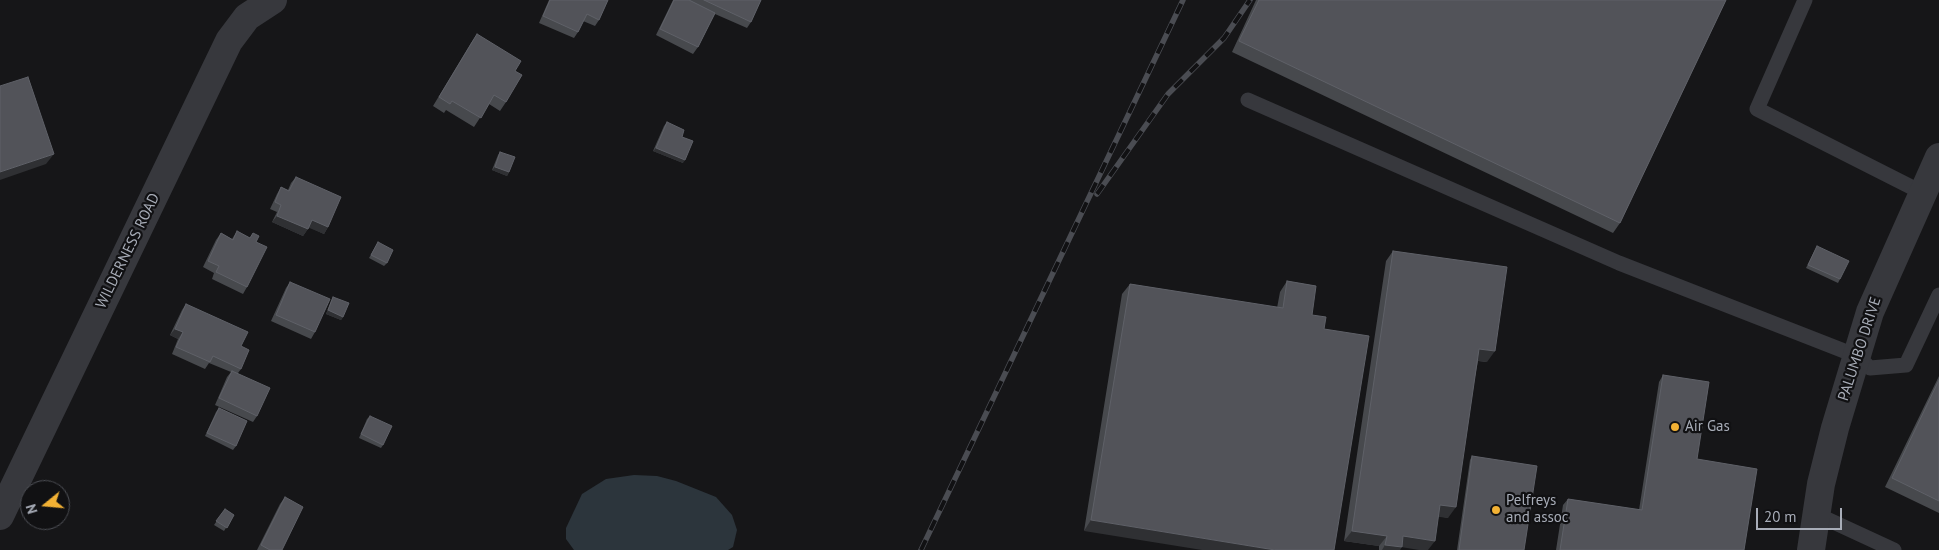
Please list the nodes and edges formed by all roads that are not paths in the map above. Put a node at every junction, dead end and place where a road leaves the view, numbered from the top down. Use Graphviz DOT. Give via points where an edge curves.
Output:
graph roads {
  1 [pos="273,0"];
  2 [pos="1805,0"];
  3 [pos="1248,100"];
  4 [pos="1939,157"];
  5 [pos="1922,193"];
  6 [pos="1939,295"];
  7 [pos="1857,356"];
  8 [pos="1816,514"];
  9 [pos="0,516"];
  10 [pos="1811,550"];
  11 [pos="1894,550"];
  1 -- 9 [label="street, WILDERNESS ROAD" via="247,17 229,41"];
  2 -- 5 [label="lane" via="1757,109"];
  3 -- 7 [label="lane" via="1619,263"];
  4 -- 5 [label="street, PALUMBO DRIVE"];
  5 -- 7 [label="street, PALUMBO DRIVE" via="1874,303"];
  6 -- 7 [label="lane" via="1906,365 1870,368"];
  7 -- 8 [label="street, PALUMBO DRIVE" via="1835,428"];
  8 -- 10 [label="street, PALUMBO DRIVE"];
  8 -- 11 [label="lane"];
}
